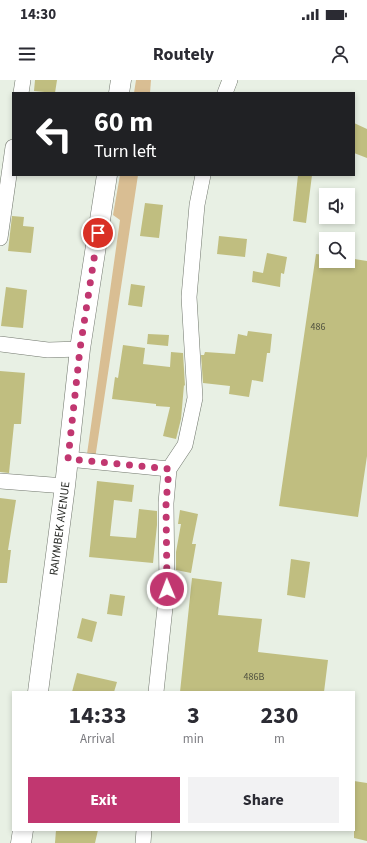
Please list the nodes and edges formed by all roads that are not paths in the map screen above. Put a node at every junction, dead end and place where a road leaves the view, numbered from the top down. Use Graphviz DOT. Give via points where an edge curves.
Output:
graph roads {
  1 [pos="22,80"];
  2 [pos="121,80"];
  3 [pos="230,80"];
  4 [pos="21,92"];
  5 [pos="119,92"];
  6 [pos="225,92"];
  7 [pos="12,154"];
  8 [pos="107,176"];
  9 [pos="203,176"];
  10 [pos="0,238"];
  11 [pos="0,344"];
  12 [pos="80,349"];
  13 [pos="68,459"];
  14 [pos="169,469"];
  15 [pos="0,481"];
  16 [pos="65,486"];
  17 [pos="38,691"];
  18 [pos="156,691"];
  19 [pos="23,831"];
  20 [pos="144,831"];
  21 [pos="21,843"];
  22 [pos="143,843"];
  1 -- 4 [label="street"];
  2 -- 5 [label="main road"];
  3 -- 6 [label="street"];
  7 -- 10 [label="street"];
  8 -- 12 [label="main road, RAIYMBEK AVENUE"];
  9 -- 14 [label="street" via="196,205 189,297 195,398 185,445"];
  11 -- 12 [label="street" via="48,350"];
  12 -- 13 [label="main road, RAIYMBEK AVENUE"];
  13 -- 14 [label="street"];
  13 -- 16 [label="main road, RAIYMBEK AVENUE"];
  14 -- 18 [label="street" via="166,503 167,589"];
  15 -- 16 [label="street"];
  16 -- 17 [label="main road, RAIYMBEK AVENUE"];
  19 -- 21 [label="main road"];
  20 -- 22 [label="street"];
}
